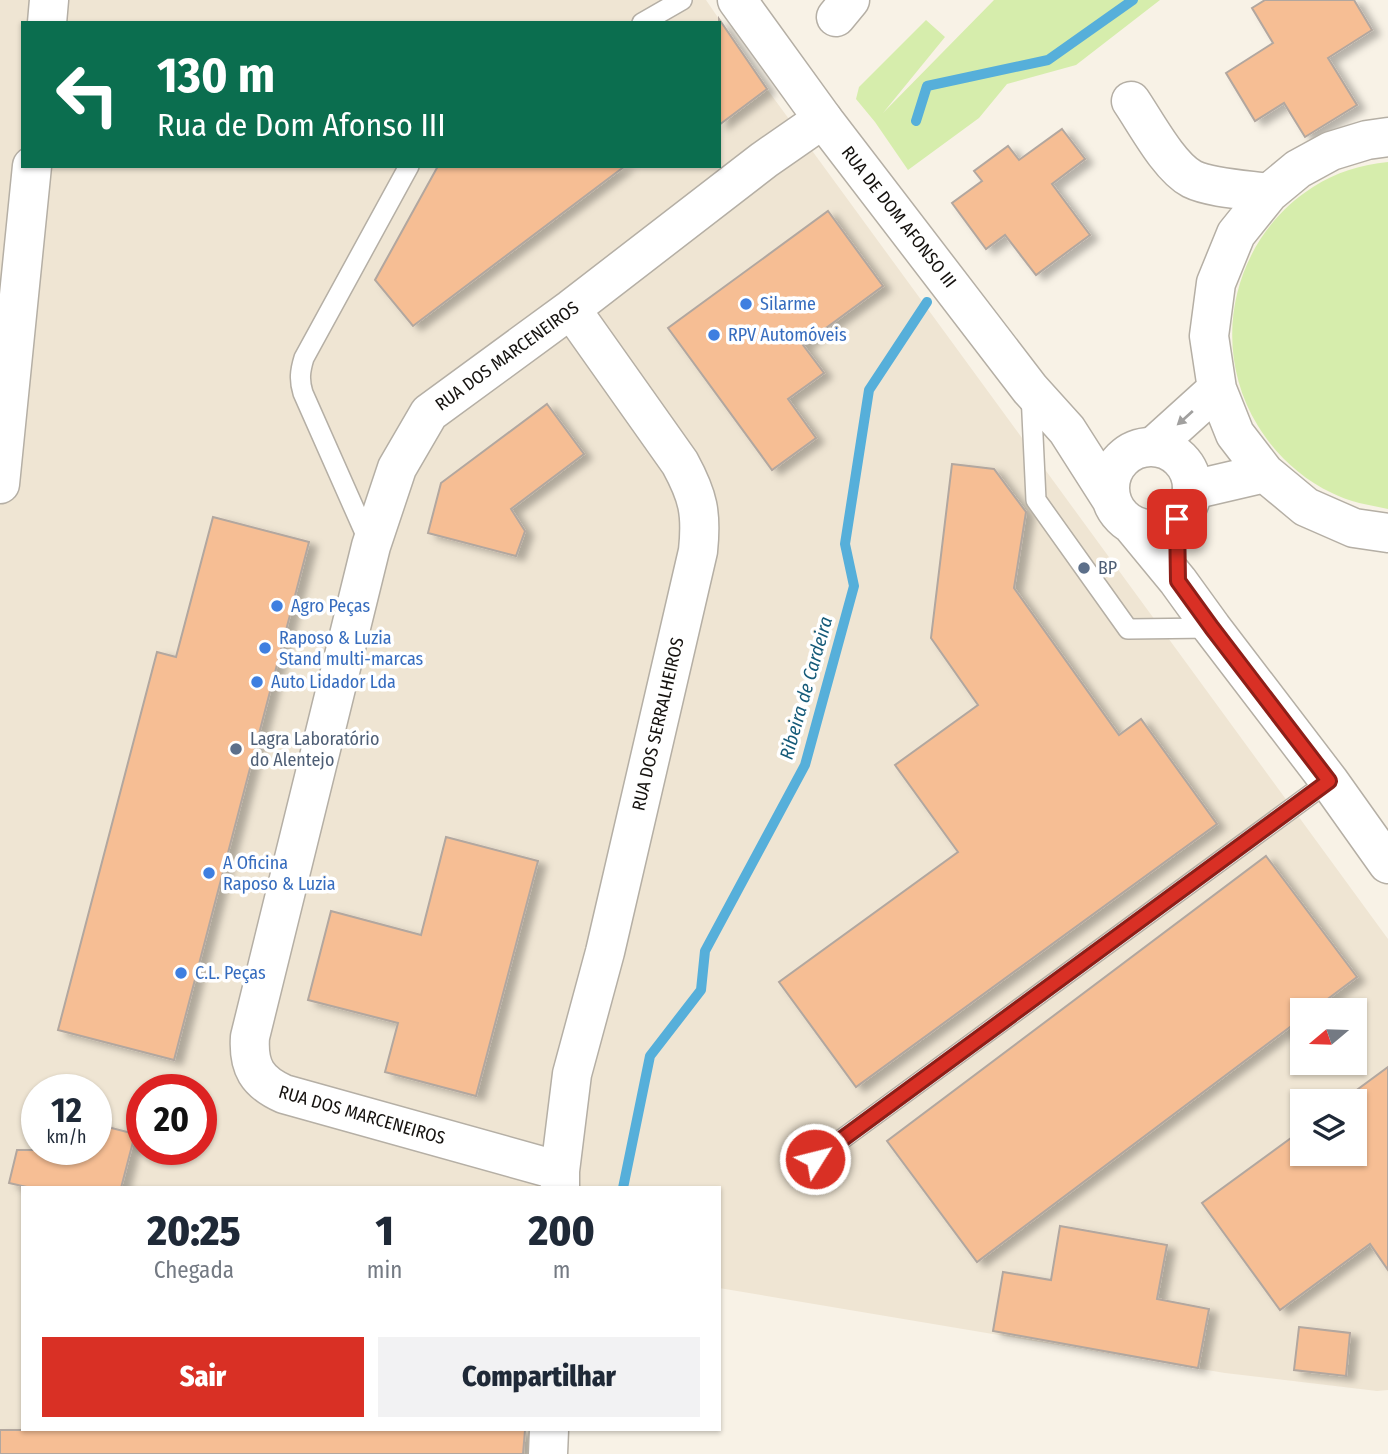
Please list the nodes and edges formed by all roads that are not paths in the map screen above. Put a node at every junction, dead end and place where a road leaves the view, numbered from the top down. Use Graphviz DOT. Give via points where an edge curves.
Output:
graph roads {
  1 [pos="49,0"];
  2 [pos="682,0"];
  3 [pos="737,0"];
  4 [pos="47,21"];
  5 [pos="645,21"];
  6 [pos="1131,101"];
  7 [pos="823,119"];
  8 [pos="1388,137"];
  9 [pos="32,168"];
  10 [pos="408,168"];
  11 [pos="1269,193"];
  12 [pos="571,309"];
  13 [pos="1030,389"];
  14 [pos="1217,389"];
  15 [pos="1066,430"];
  16 [pos="1146,447"];
  17 [pos="1265,473"];
  18 [pos="0,484"];
  19 [pos="1185,505"];
  20 [pos="1121,511"];
  21 [pos="1388,533"];
  22 [pos="371,547"];
  23 [pos="1178,581"];
  24 [pos="1212,628"];
  25 [pos="1329,781"];
  26 [pos="1388,863"];
  27 [pos="815,1159"];
  28 [pos="560,1180"];
  29 [pos="549,1431"];
  30 [pos="548,1454"];
  1 -- 4 [label="street"];
  2 -- 5 [label="lane"];
  3 -- 7 [label="street, RUA DE DOM AFONSO III"];
  6 -- 11 [label="street" via="1172,161 1188,176 1208,184"];
  7 -- 12 [label="street, RUA DOS MARCENEIROS"];
  7 -- 13 [label="street, RUA DE DOM AFONSO III"];
  8 -- 11 [label="street" via="1331,151 1298,169"];
  9 -- 18 [label="street"];
  10 -- 22 [label="lane" via="300,370 303,393"];
  11 -- 14 [label="street" via="1236,234 1216,284 1209,336"];
  12 -- 22 [label="street, RUA DOS MARCENEIROS" via="429,414 397,468"];
  12 -- 28 [label="street, RUA DOS SERRALHEIROS" via="680,463 698,505 700,528 605,952 572,1074"];
  13 -- 15 [label="street, RUA DE DOM AFONSO III"];
  13 -- 24 [label="lane" via="1036,500 1128,629"];
  14 -- 16 [label="street, one-way"];
  14 -- 17 [label="street" via="1236,434"];
  15 -- 16 [label="street"];
  15 -- 20 [label="street, RUA DE DOM AFONSO III"];
  16 -- 19 [label="street" via="1167,449 1186,466 1191,477"];
  16 -- 20 [label="street" via="1127,454 1112,474 1109,486"];
  17 -- 19 [label="street"];
  17 -- 21 [label="street" via="1306,507 1354,528"];
  19 -- 20 [label="street" via="1167,526 1155,529 1143,528"];
  19 -- 23 [label="street"];
  20 -- 23 [label="street, RUA DE DOM AFONSO III"];
  22 -- 28 [label="street, RUA DOS MARCENEIROS" via="250,1037 252,1066 265,1084 284,1094"];
  23 -- 24 [label="street, RUA DE DOM AFONSO III"];
  24 -- 25 [label="street, RUA DE DOM AFONSO III"];
  25 -- 26 [label="street, RUA DE DOM AFONSO III"];
  25 -- 27 [label="lane"];
  29 -- 30 [label="street"];
}
